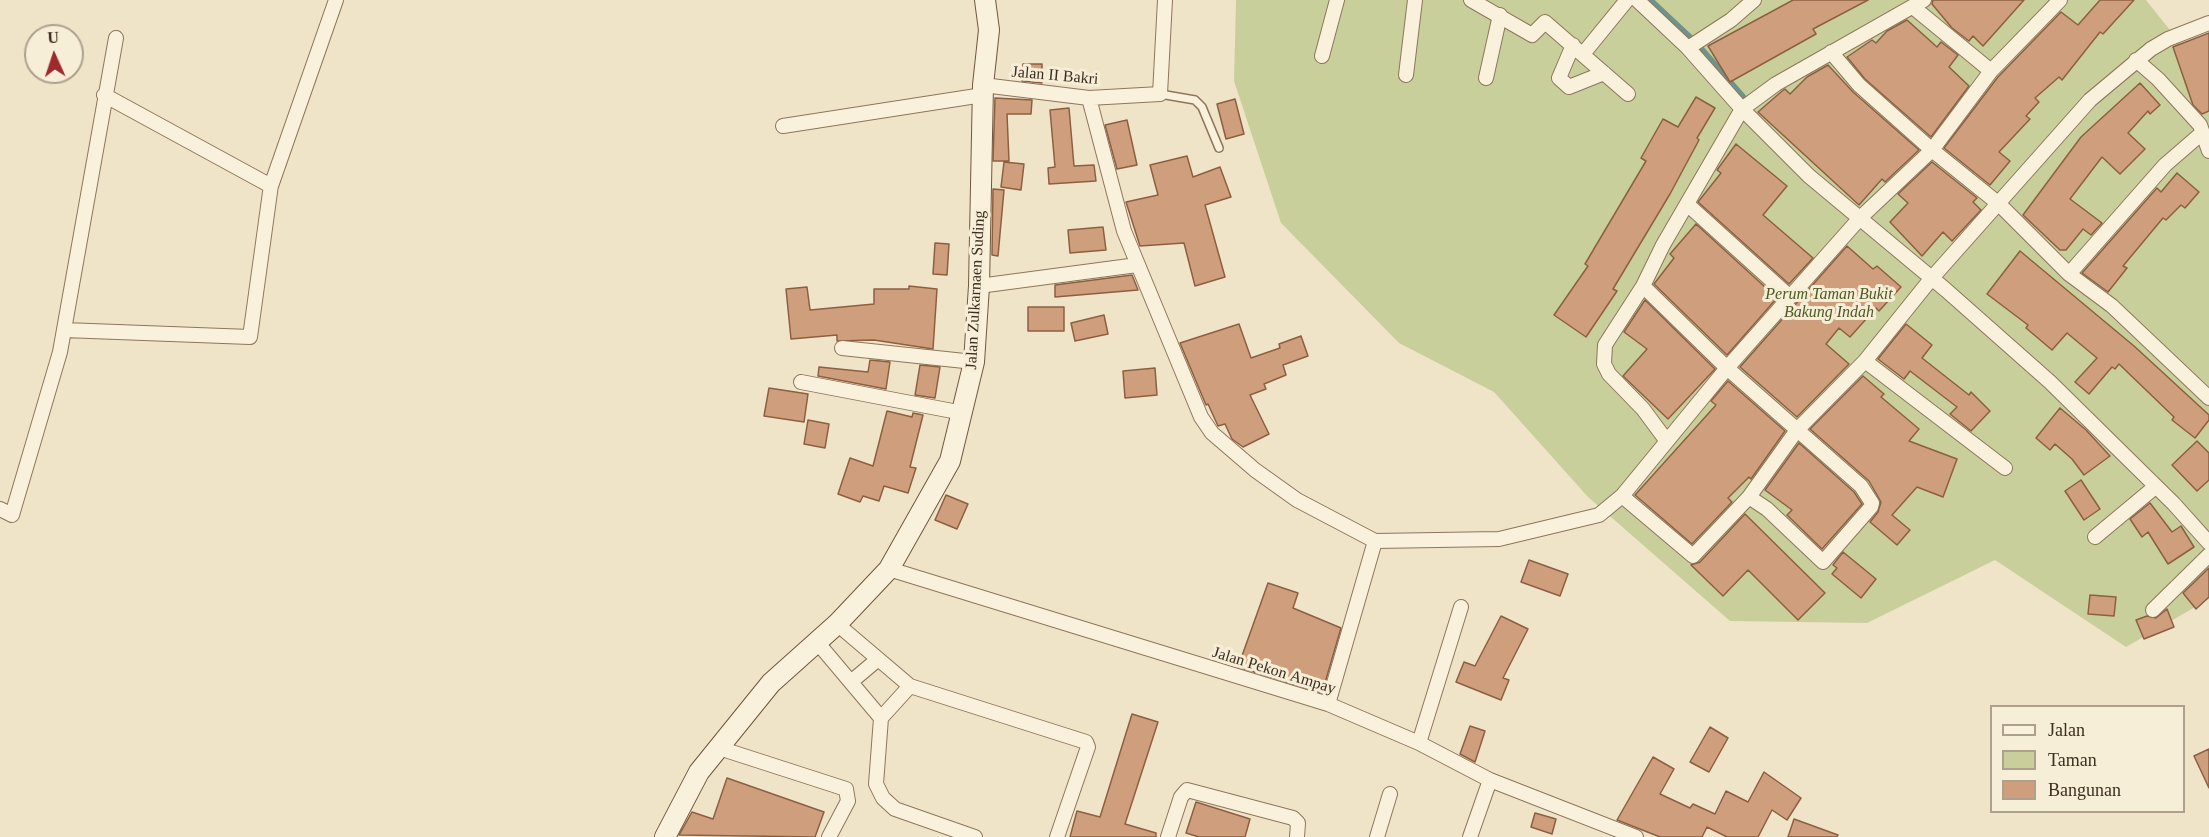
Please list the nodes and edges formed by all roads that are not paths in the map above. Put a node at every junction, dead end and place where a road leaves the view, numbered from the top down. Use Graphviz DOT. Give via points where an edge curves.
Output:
graph roads {
  1 [pos="336,0"];
  2 [pos="985,0"];
  3 [pos="1165,0"];
  4 [pos="1337,0"];
  5 [pos="1415,0"];
  6 [pos="1471,0"];
  7 [pos="1627,0"];
  8 [pos="1637,0"];
  9 [pos="1754,0"];
  10 [pos="2052,2"];
  11 [pos="1919,4"];
  12 [pos="1500,15"];
  13 [pos="2209,23"];
  14 [pos="116,38"];
  15 [pos="1688,48"];
  16 [pos="1578,50"];
  17 [pos="1831,52"];
  18 [pos="1322,56"];
  19 [pos="2136,60"];
  20 [pos="1991,71"];
  21 [pos="1604,73"];
  22 [pos="1406,75"];
  23 [pos="1485,78"];
  24 [pos="983,90"];
  25 [pos="1160,94"];
  26 [pos="1628,94"];
  27 [pos="104,95"];
  28 [pos="1089,98"];
  29 [pos="1742,109"];
  30 [pos="783,126"];
  31 [pos="2204,127"];
  32 [pos="1219,148"];
  33 [pos="1932,150"];
  34 [pos="2209,151"];
  35 [pos="271,185"];
  36 [pos="1687,204"];
  37 [pos="1999,204"];
  38 [pos="1860,218"];
  39 [pos="1137,265"];
  40 [pos="2069,274"];
  41 [pos="1931,279"];
  42 [pos="979,286"];
  43 [pos="1643,286"];
  44 [pos="1790,297"];
  45 [pos="64,330"];
  46 [pos="842,348"];
  47 [pos="1865,361"];
  48 [pos="974,362"];
  49 [pos="1727,368"];
  50 [pos="801,382"];
  51 [pos="2209,398"];
  52 [pos="963,413"];
  53 [pos="1797,430"];
  54 [pos="1666,440"];
  55 [pos="2005,468"];
  56 [pos="2156,487"];
  57 [pos="1622,496"];
  58 [pos="1749,497"];
  59 [pos="0,509"];
  60 [pos="2095,537"];
  61 [pos="1375,541"];
  62 [pos="2209,543"];
  63 [pos="2209,555"];
  64 [pos="889,569"];
  65 [pos="1461,607"];
  66 [pos="2153,610"];
  67 [pos="837,624"];
  68 [pos="817,642"];
  69 [pos="877,660"];
  70 [pos="852,681"];
  71 [pos="910,686"];
  72 [pos="1328,704"];
  73 [pos="880,718"];
  74 [pos="1419,743"];
  75 [pos="719,748"];
  76 [pos="1490,780"];
  77 [pos="1390,794"];
  78 [pos="665,837"];
  79 [pos="829,837"];
  80 [pos="975,837"];
  81 [pos="1057,837"];
  82 [pos="1168,837"];
  83 [pos="1297,837"];
  84 [pos="1377,837"];
  85 [pos="1470,837"];
  86 [pos="1636,837"];
  1 -- 35 [label="street"];
  2 -- 24 [label="street, Jalan Zulkarnaen Suding" via="988,30"];
  3 -- 25 [label="street"];
  4 -- 18 [label="street"];
  5 -- 22 [label="street"];
  6 -- 12 [label="street"];
  7 -- 16 [label="street"];
  8 -- 15 [label="street"];
  9 -- 15 [label="street"];
  10 -- 20 [label="street"];
  11 -- 17 [label="street"];
  11 -- 20 [label="street"];
  12 -- 16 [label="street" via="1532,35 1545,22"];
  12 -- 23 [label="street"];
  13 -- 19 [label="street" via="2168,39"];
  14 -- 27 [label="street"];
  15 -- 29 [label="street"];
  16 -- 21 [label="street"];
  16 -- 21 [label="street" via="1559,78 1569,87"];
  17 -- 29 [label="street"];
  17 -- 33 [label="street" via="1859,84"];
  19 -- 31 [label="street"];
  19 -- 37 [label="street" via="2090,100"];
  20 -- 33 [label="street"];
  21 -- 26 [label="street"];
  24 -- 28 [label="street, Jalan II Bakri"];
  24 -- 30 [label="street, Jalan II Bakri"];
  24 -- 42 [label="street, Jalan Zulkarnaen Suding"];
  25 -- 28 [label="street, Jalan II Bakri"];
  25 -- 32 [label="lane" via="1195,100 1202,107"];
  27 -- 35 [label="street"];
  27 -- 45 [label="street"];
  28 -- 39 [label="street" via="1124,231"];
  29 -- 36 [label="street"];
  29 -- 38 [label="street" via="1809,176"];
  31 -- 34 [label="street"];
  31 -- 40 [label="street" via="2164,165"];
  33 -- 37 [label="street"];
  33 -- 38 [label="street"];
  35 -- 45 [label="street" via="250,337"];
  36 -- 43 [label="street"];
  36 -- 44 [label="street"];
  37 -- 40 [label="street"];
  37 -- 41 [label="street"];
  38 -- 41 [label="street"];
  38 -- 44 [label="street"];
  39 -- 42 [label="street"];
  39 -- 61 [label="street" via="1201,417 1212,433 1297,500"];
  40 -- 51 [label="street" via="2112,306"];
  41 -- 47 [label="street"];
  41 -- 56 [label="street" via="2050,382"];
  42 -- 48 [label="street, Jalan Zulkarnaen Suding"];
  43 -- 49 [label="street"];
  43 -- 54 [label="street" via="1605,345 1604,364"];
  44 -- 49 [label="street"];
  45 -- 59 [label="street" via="12,514"];
  46 -- 48 [label="street"];
  47 -- 53 [label="street"];
  47 -- 55 [label="street"];
  48 -- 52 [label="street, Jalan Zulkarnaen Suding"];
  49 -- 53 [label="street"];
  49 -- 54 [label="street"];
  50 -- 52 [label="street"];
  52 -- 64 [label="street, Jalan Zulkarnaen Suding" via="950,461"];
  53 -- 58 [label="street"];
  53 -- 58 [label="street" via="1866,491 1871,507 1823,562"];
  54 -- 57 [label="street"];
  56 -- 60 [label="street"];
  56 -- 62 [label="street"];
  57 -- 58 [label="street" via="1693,556"];
  57 -- 61 [label="street" via="1599,515 1499,539"];
  61 -- 72 [label="street"];
  63 -- 66 [label="street"];
  64 -- 67 [label="street, Jalan Zulkarnaen Suding"];
  64 -- 72 [label="street, Jalan Pekon Ampay"];
  65 -- 74 [label="street"];
  67 -- 68 [label="street, Jalan Zulkarnaen Suding"];
  67 -- 69 [label="street"];
  68 -- 70 [label="street"];
  68 -- 75 [label="street, Jalan Zulkarnaen Suding" via="771,683"];
  69 -- 70 [label="street"];
  69 -- 71 [label="street"];
  70 -- 73 [label="street"];
  71 -- 73 [label="street"];
  71 -- 81 [label="street" via="1086,742 1088,747"];
  72 -- 74 [label="street, Jalan Pekon Ampay"];
  73 -- 80 [label="street" via="876,784 883,798 895,809"];
  74 -- 76 [label="street, Jalan Pekon Ampay"];
  75 -- 78 [label="street, Jalan Zulkarnaen Suding" via="699,772"];
  75 -- 79 [label="street" via="846,789 848,801"];
  76 -- 85 [label="street"];
  76 -- 86 [label="street, Jalan Pekon Ampay"];
  77 -- 84 [label="street"];
  82 -- 83 [label="street" via="1187,790 1293,818 1298,823"];
}
